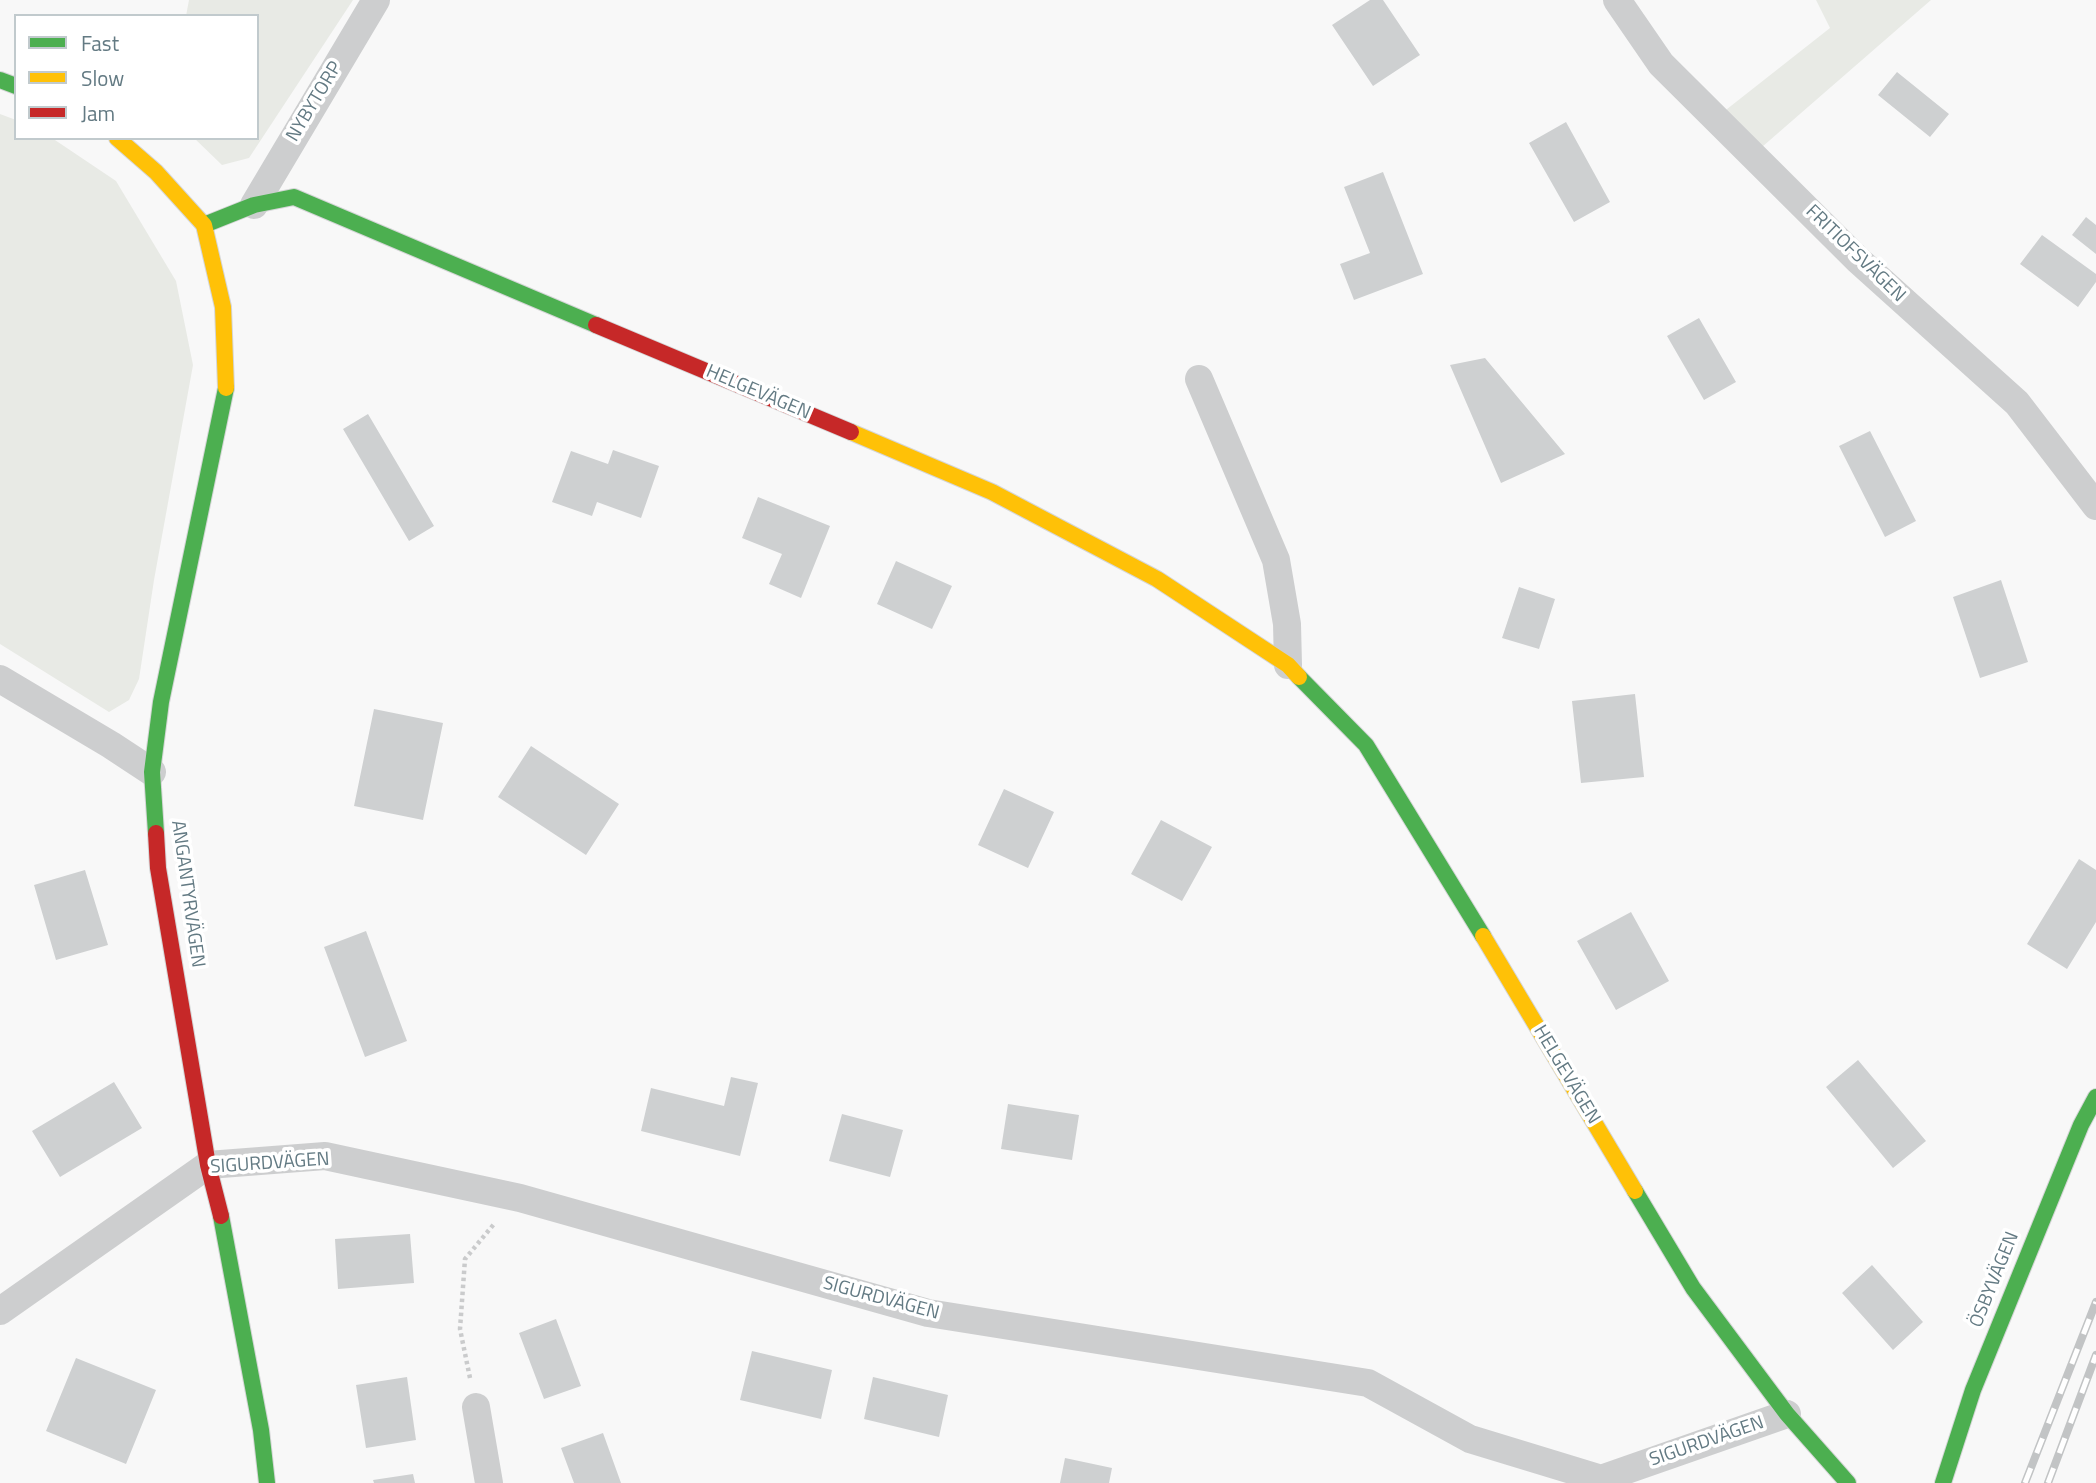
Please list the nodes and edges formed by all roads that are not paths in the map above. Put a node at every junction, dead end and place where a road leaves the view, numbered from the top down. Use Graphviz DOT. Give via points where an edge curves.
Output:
graph roads {
  1 [pos="376,0"];
  2 [pos="1617,0"];
  3 [pos="119,140"];
  4 [pos="254,205"];
  5 [pos="204,225"];
  6 [pos="1199,379"];
  7 [pos="2096,506"];
  8 [pos="1288,665"];
  9 [pos="0,680"];
  10 [pos="152,772"];
  11 [pos="2096,1097"];
  12 [pos="208,1165"];
  13 [pos="0,1311"];
  14 [pos="476,1406"];
  15 [pos="1787,1414"];
  16 [pos="267,1483"];
  17 [pos="489,1483"];
  18 [pos="1848,1483"];
  19 [pos="1943,1483"];
  1 -- 4 [label="street, NYBYTORP"];
  2 -- 7 [label="street, FRITIOFSVÄGEN" via="1661,64 1858,260 2017,403"];
  3 -- 5 [label="street, ANGANTYRVÄGEN"];
  4 -- 5 [label="street, HELGEVÄGEN"];
  4 -- 8 [label="street, HELGEVÄGEN" via="294,197 992,492 1157,579"];
  5 -- 10 [label="street, ANGANTYRVÄGEN" via="223,307 226,390 161,702"];
  6 -- 8 [label="street" via="1276,560 1287,624"];
  8 -- 15 [label="street, HELGEVÄGEN" via="1366,746 1693,1288"];
  9 -- 10 [label="street"];
  10 -- 12 [label="street, ANGANTYRVÄGEN" via="158,868"];
  11 -- 19 [label="street, ÖSBYVÄGEN" via="1973,1390"];
  12 -- 13 [label="street, SIGURDVÄGEN"];
  12 -- 15 [label="street, SIGURDVÄGEN" via="325,1156 520,1198 928,1313 1368,1383 1470,1439 1601,1479"];
  12 -- 16 [label="street, ANGANTYRVÄGEN" via="225,1232"];
  14 -- 17 [label="street"];
  15 -- 18 [label="street, HELGEVÄGEN"];
}
